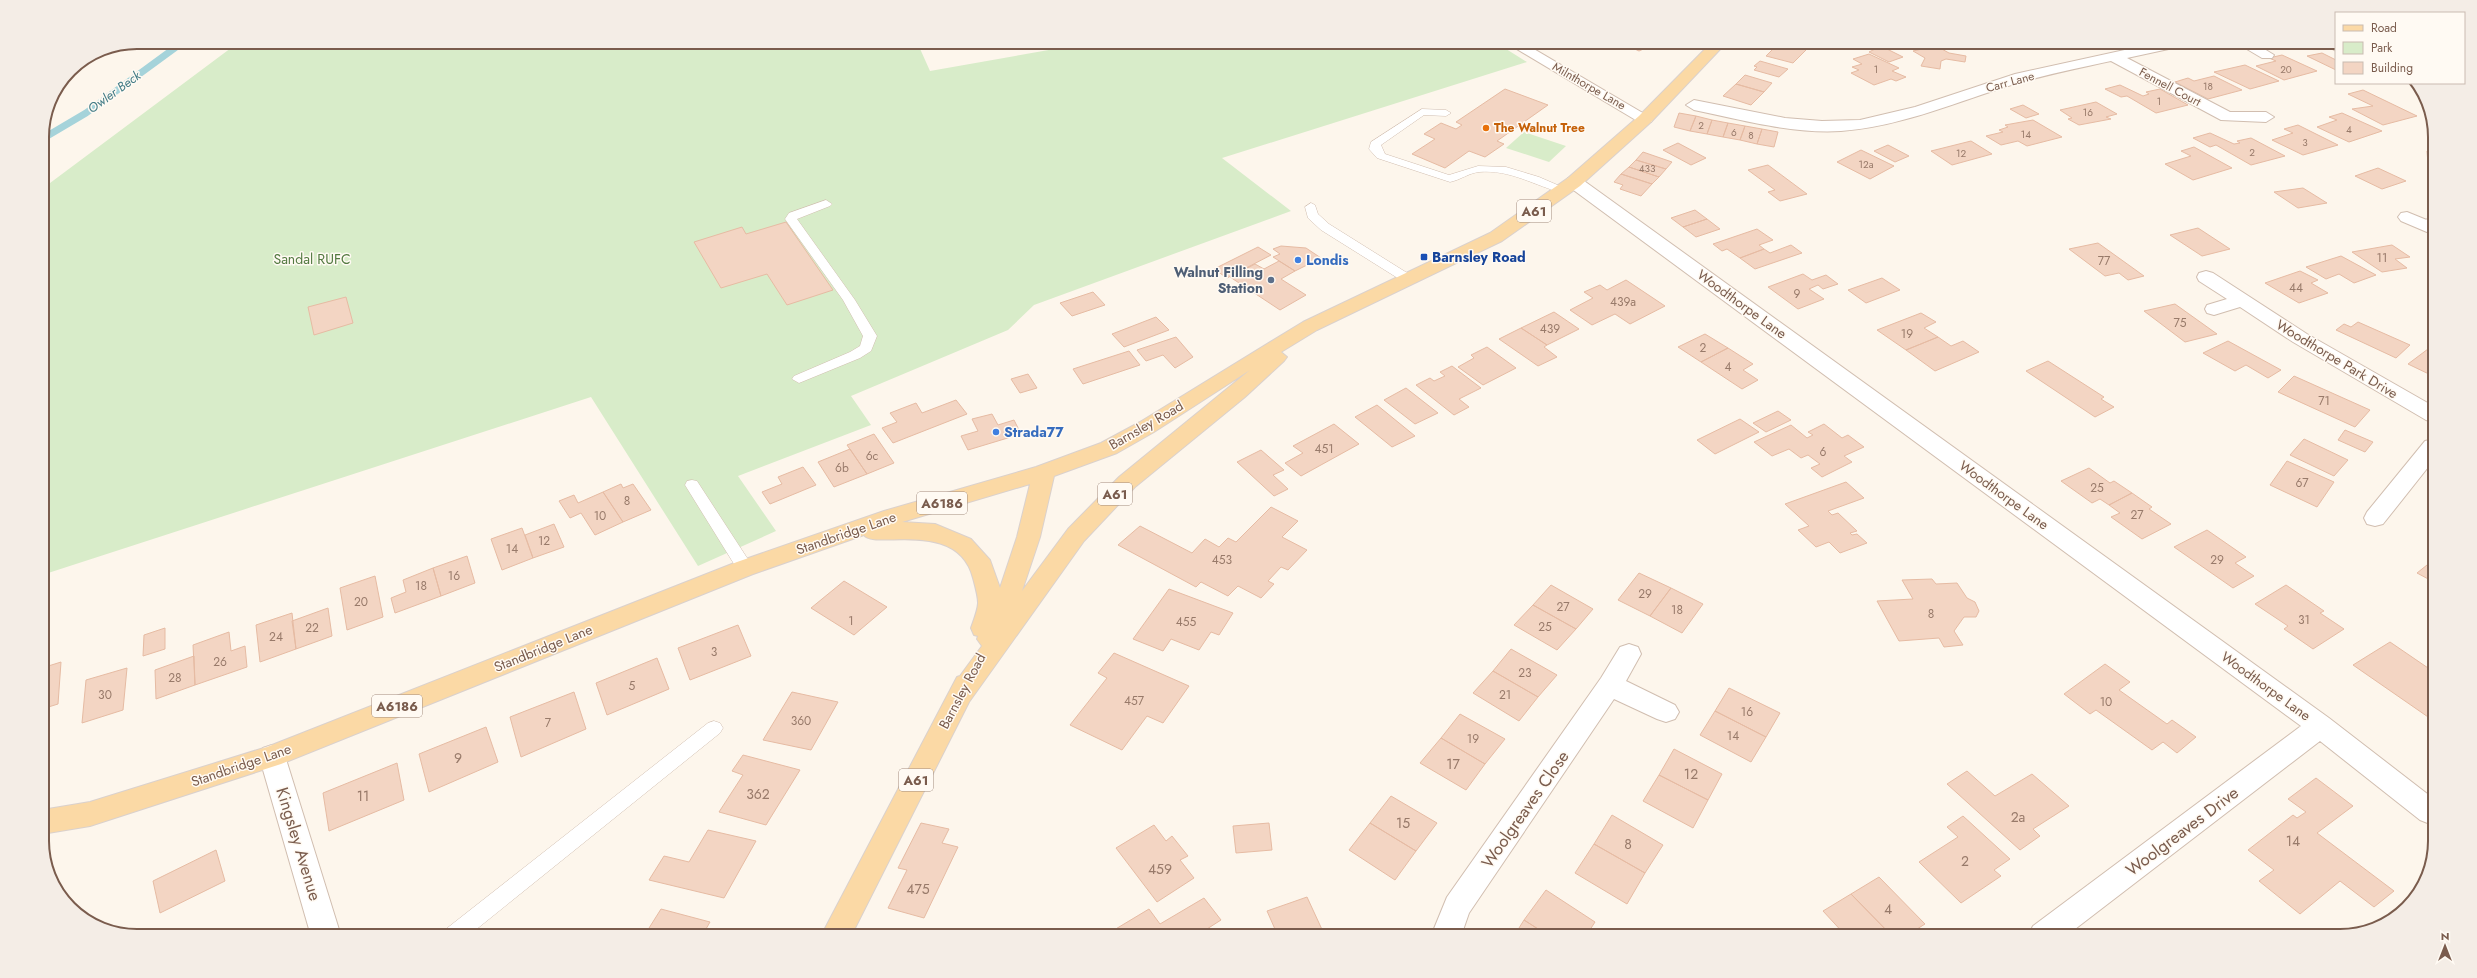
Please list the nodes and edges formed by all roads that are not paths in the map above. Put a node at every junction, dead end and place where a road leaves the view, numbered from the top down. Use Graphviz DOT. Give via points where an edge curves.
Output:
graph roads {
  1 [pos="1524,49"];
  2 [pos="1713,49"];
  3 [pos="2148,49"];
  4 [pos="2255,49"];
  5 [pos="2267,55"];
  6 [pos="2113,56"];
  7 [pos="1694,105"];
  8 [pos="1446,113"];
  9 [pos="2266,118"];
  10 [pos="1645,119"];
  11 [pos="1840,126"];
  12 [pos="1865,140"];
  13 [pos="1569,186"];
  14 [pos="826,204"];
  15 [pos="1311,207"];
  16 [pos="2407,217"];
  17 [pos="2428,228"];
  18 [pos="2206,277"];
  19 [pos="1408,279"];
  20 [pos="2242,301"];
  21 [pos="2214,309"];
  22 [pos="1310,326"];
  23 [pos="799,379"];
  24 [pos="2428,412"];
  25 [pos="2428,452"];
  26 [pos="1044,472"];
  27 [pos="692,485"];
  28 [pos="2375,518"];
  29 [pos="842,534"];
  30 [pos="745,568"];
  31 [pos="1629,654"];
  32 [pos="1610,685"];
  33 [pos="959,697"];
  34 [pos="1666,712"];
  35 [pos="2320,726"];
  36 [pos="714,728"];
  37 [pos="272,756"];
  38 [pos="2428,810"];
  39 [pos="49,821"];
  40 [pos="321,929"];
  41 [pos="462,929"];
  42 [pos="840,929"];
  43 [pos="1449,929"];
  44 [pos="2052,929"];
  1 -- 10 [label="street, Milnthorpe Lane"];
  2 -- 10 [label="main road, Barnsley Road / A61"];
  3 -- 6 [label="street, Carr Lane"];
  4 -- 5 [label="street"];
  6 -- 9 [label="street, Fennell Court" via="2227,121"];
  6 -- 11 [label="street, Carr Lane" via="2000,84 1900,116"];
  7 -- 11 [label="street, Carr Lane" via="1765,120"];
  8 -- 13 [label="lane" via="1422,112 1374,144 1375,149 1381,156 1450,179 1464,170 1491,168"];
  10 -- 13 [label="main road, Barnsley Road / A61"];
  11 -- 12 [label="street, Carr Lane"];
  13 -- 19 [label="main road, Barnsley Road / A61" via="1496,237"];
  13 -- 35 [label="street, Woodthorpe Lane"];
  14 -- 23 [label="lane" via="799,213 791,219 849,300 870,336 866,348 856,355"];
  15 -- 19 [label="lane" via="1312,215 1325,227"];
  16 -- 17 [label="street"];
  18 -- 20 [label="street, Woodthorpe Park Drive"];
  19 -- 22 [label="main road, Barnsley Road / A61"];
  20 -- 21 [label="street"];
  20 -- 24 [label="street, Woodthorpe Park Drive"];
  22 -- 26 [label="main road, Barnsley Road / A61" via="1147,428 1109,448"];
  22 -- 33 [label="main road, A61" via="1238,392 1127,482 1076,535"];
  25 -- 28 [label="street"];
  26 -- 29 [label="main road, Standbridge Lane / A6186"];
  26 -- 33 [label="main road, Barnsley Road / A61" via="1029,539 1000,619"];
  27 -- 30 [label="lane"];
  29 -- 30 [label="main road, Standbridge Lane / A6186"];
  29 -- 33 [label="main road, A61" via="896,530 935,532 963,545 982,566 992,604"];
  30 -- 37 [label="main road, Standbridge Lane / A6186"];
  31 -- 32 [label="street, Woolgreaves Close"];
  32 -- 34 [label="street"];
  32 -- 43 [label="street, Woolgreaves Close" via="1457,906"];
  33 -- 42 [label="main road, Barnsley Road / A61"];
  35 -- 38 [label="street, Woodthorpe Lane"];
  35 -- 44 [label="street, Woolgreaves Drive"];
  36 -- 41 [label="lane"];
  37 -- 39 [label="main road, Standbridge Lane / A6186" via="90,814"];
  37 -- 40 [label="street, Kingsley Avenue"];
}
